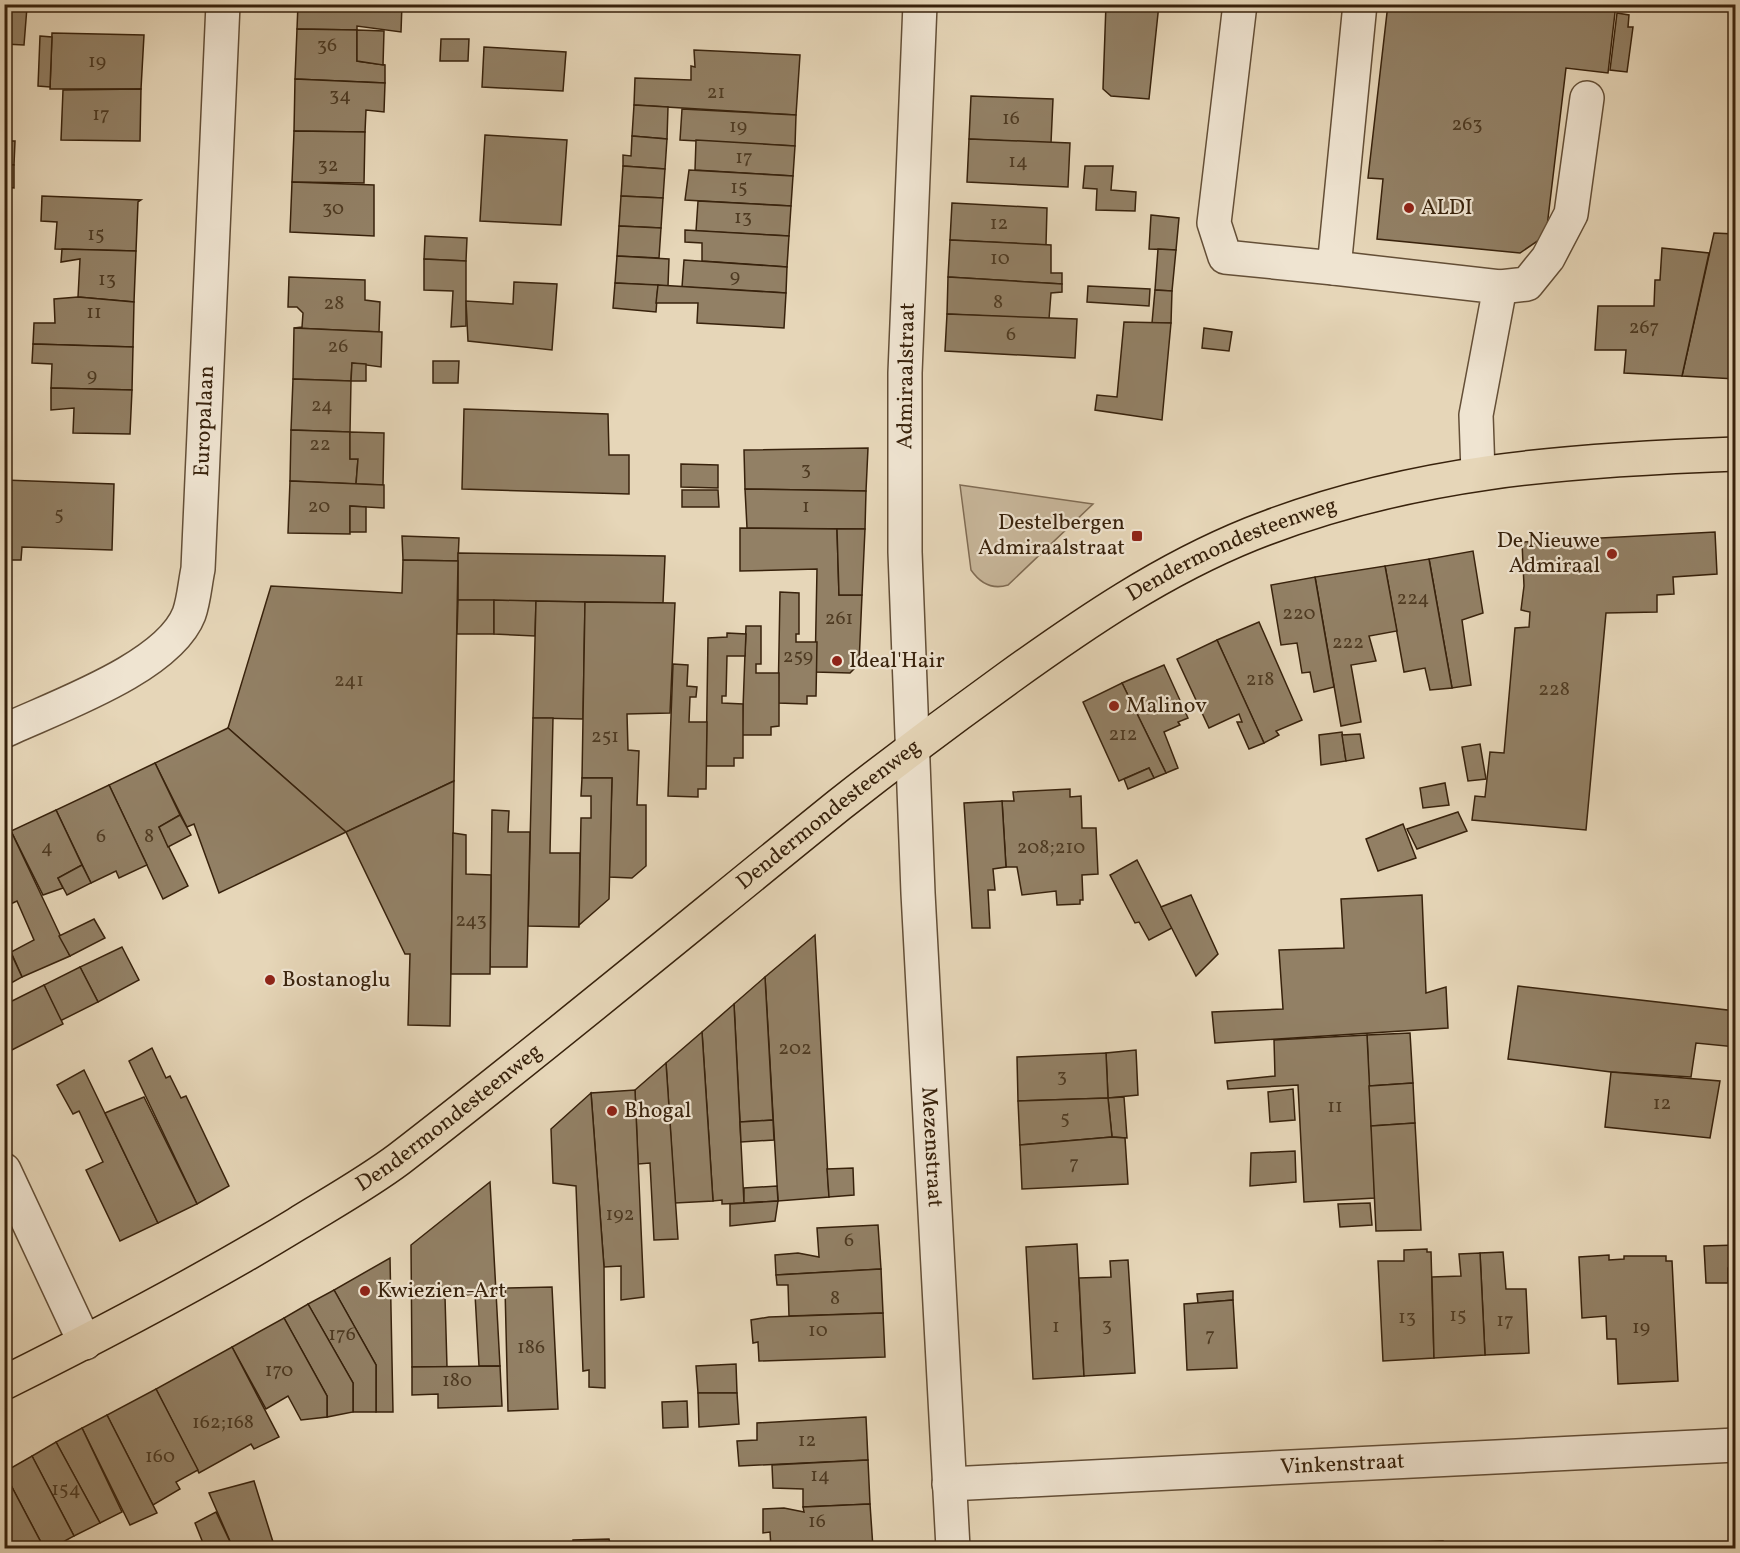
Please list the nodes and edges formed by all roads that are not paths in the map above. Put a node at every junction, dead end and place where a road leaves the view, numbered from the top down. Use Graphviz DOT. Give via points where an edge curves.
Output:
graph roads {
  1 [pos="223,4"];
  2 [pos="920,4"];
  3 [pos="1240,4"];
  4 [pos="1360,4"];
  5 [pos="1587,98"];
  6 [pos="1334,268"];
  7 [pos="1500,287"];
  8 [pos="1736,454"];
  9 [pos="1478,473"];
  10 [pos="4,731"];
  11 [pos="912,747"];
  12 [pos="4,1170"];
  13 [pos="85,1343"];
  14 [pos="4,1383"];
  15 [pos="1736,1445"];
  16 [pos="949,1484"];
  17 [pos="953,1548"];
  1 -- 10 [label="street, Europalaan" via="198,568 189,615 165,648 121,677"];
  2 -- 11 [label="street, Admiraalstraat" via="905,373 905,552"];
  3 -- 6 [label="street" via="1214,223 1225,257"];
  4 -- 6 [label="street"];
  5 -- 7 [label="street" via="1571,214 1548,258 1527,284"];
  6 -- 7 [label="street"];
  7 -- 9 [label="street" via="1476,415"];
  8 -- 9 [label="main road, Dendermondesteenweg" via="1624,458"];
  9 -- 11 [label="main road, Dendermondesteenweg" via="1339,503 1249,535 1168,573 1096,614"];
  11 -- 13 [label="main road, Dendermondesteenweg" via="391,1164 247,1254"];
  11 -- 16 [label="street, Mezenstraat"];
  12 -- 13 [label="street"];
  13 -- 14 [label="main road, Dendermondesteenweg"];
  15 -- 16 [label="street, Vinkenstraat"];
  16 -- 17 [label="street, Mezenstraat"];
}
